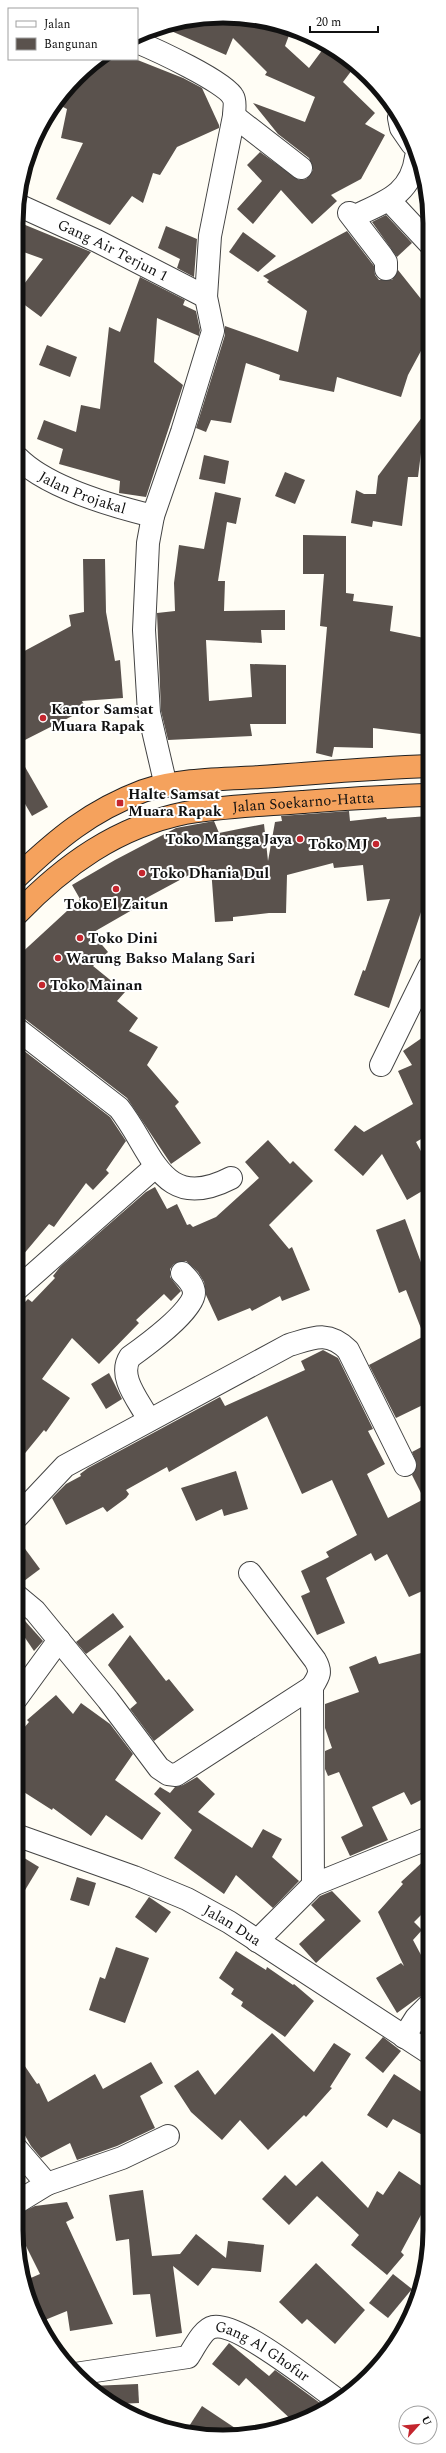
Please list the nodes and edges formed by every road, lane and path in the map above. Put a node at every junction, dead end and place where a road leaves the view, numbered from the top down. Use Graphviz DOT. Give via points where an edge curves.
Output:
graph roads {
  1 [pos="138,42"];
  2 [pos="234,116"];
  3 [pos="415,167"];
  4 [pos="301,168"];
  5 [pos="389,200"];
  6 [pos="23,207"];
  7 [pos="423,236"];
  8 [pos="386,269"];
  9 [pos="206,297"];
  10 [pos="23,462"];
  11 [pos="153,516"];
  12 [pos="423,766"];
  13 [pos="166,786"];
  14 [pos="423,795"];
  15 [pos="23,871"];
  16 [pos="23,908"];
  17 [pos="423,979"];
  18 [pos="23,1034"];
  19 [pos="381,1065"];
  20 [pos="155,1168"];
  21 [pos="231,1178"];
  22 [pos="182,1273"];
  23 [pos="23,1284"];
  24 [pos="149,1420"];
  25 [pos="404,1465"];
  26 [pos="23,1512"];
  27 [pos="250,1573"];
  28 [pos="23,1602"];
  29 [pos="59,1640"];
  30 [pos="312,1687"];
  31 [pos="23,1689"];
  32 [pos="23,1837"];
  33 [pos="423,1840"];
  34 [pos="313,1886"];
  35 [pos="257,1941"];
  36 [pos="423,2011"];
  37 [pos="404,2037"];
  38 [pos="423,2049"];
  39 [pos="168,2136"];
  40 [pos="23,2156"];
  41 [pos="47,2184"];
  42 [pos="23,2199"];
  43 [pos="84,2373"];
  44 [pos="333,2397"];
  1 -- 2 [label="street" via="181,62 227,91 233,97"];
  2 -- 4 [label="street"];
  2 -- 9 [label="street" via="210,236"];
  3 -- 5 [label="street" via="405,188"];
  5 -- 7 [label="street"];
  5 -- 8 [label="street" via="351,215 386,262"];
  6 -- 9 [label="street, Gang Air Terjun 1" via="97,241"];
  9 -- 11 [label="street" via="213,331"];
  10 -- 11 [label="street, Jalan Projakal" via="38,473 104,503"];
  11 -- 13 [label="street" via="148,543 144,630 149,713"];
  12 -- 13 [label="highway, Jalan Soekarno-Hatta" via="227,779"];
  13 -- 15 [label="highway, Jalan Soekarno-Hatta" via="143,791 90,816 60,837"];
  14 -- 16 [label="highway, Jalan Soekarno-Hatta" via="249,805 184,814 138,829 92,850 46,884"];
  17 -- 19 [label="street"];
  18 -- 20 [label="street" via="119,1108 132,1124"];
  20 -- 21 [label="street" via="168,1180 188,1190 215,1186"];
  20 -- 23 [label="street"];
  22 -- 24 [label="street" via="191,1283 194,1293 192,1303 125,1364 126,1379"];
  24 -- 25 [label="street" via="289,1345 317,1337 337,1339 348,1350"];
  24 -- 26 [label="street" via="65,1466"];
  27 -- 30 [label="street" via="319,1666 320,1675"];
  28 -- 29 [label="street" via="35,1611"];
  29 -- 30 [label="street" via="159,1768 168,1774 176,1775"];
  29 -- 31 [label="street"];
  30 -- 34 [label="street"];
  32 -- 35 [label="street, Jalan Dua" via="187,1899"];
  33 -- 34 [label="street"];
  34 -- 35 [label="street"];
  35 -- 37 [label="street, Jalan Dua"];
  36 -- 37 [label="street"];
  37 -- 38 [label="street, Jalan Dua"];
  39 -- 41 [label="street" via="122,2158"];
  40 -- 41 [label="street"];
  41 -- 42 [label="street"];
  43 -- 44 [label="street, Gang Al Ghofur" via="188,2357 208,2329 214,2326 224,2328 264,2347"];
}
